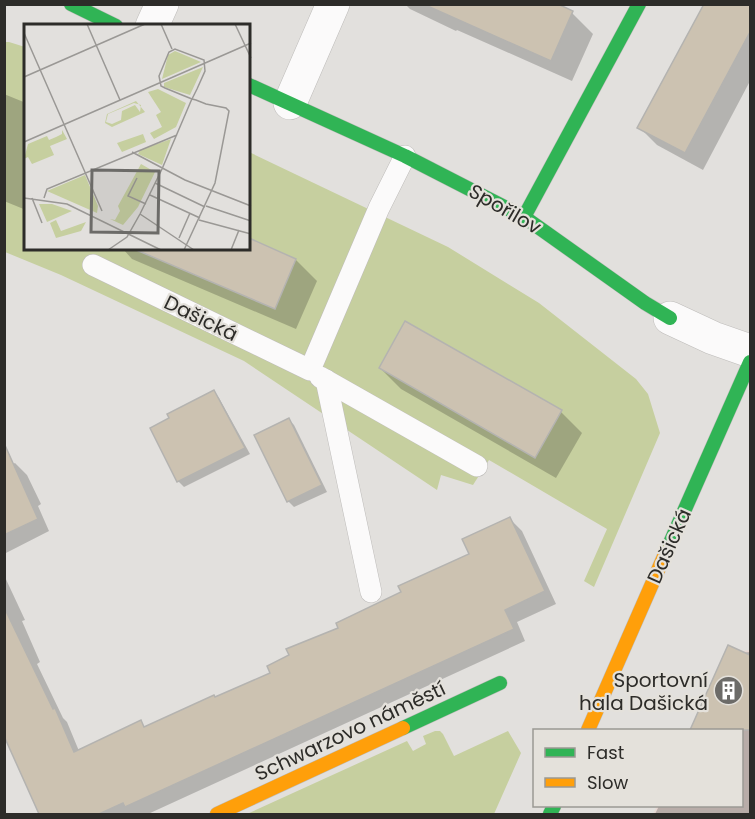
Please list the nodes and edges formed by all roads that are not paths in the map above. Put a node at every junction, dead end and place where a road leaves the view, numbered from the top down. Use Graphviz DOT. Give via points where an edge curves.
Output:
graph roads {
  1 [pos="71,4"];
  2 [pos="162,4"];
  3 [pos="333,4"];
  4 [pos="639,4"];
  5 [pos="112,24"];
  6 [pos="153,24"];
  7 [pos="250,85"];
  8 [pos="290,103"];
  9 [pos="405,156"];
  10 [pos="524,217"];
  11 [pos="93,265"];
  12 [pos="670,318"];
  13 [pos="750,351"];
  14 [pos="750,362"];
  15 [pos="318,375"];
  16 [pos="477,466"];
  17 [pos="371,592"];
  18 [pos="500,683"];
  19 [pos="588,729"];
  20 [pos="217,814"];
  1 -- 5 [label="street"];
  2 -- 6 [label="street"];
  3 -- 8 [label="street"];
  4 -- 10 [label="street"];
  7 -- 8 [label="street, Spořilov"];
  8 -- 9 [label="street, Spořilov"];
  9 -- 10 [label="street, Spořilov"];
  9 -- 15 [label="lane" via="380,208"];
  10 -- 12 [label="street, Spořilov"];
  11 -- 15 [label="lane, Dašická"];
  12 -- 13 [label="street, Spořilov"];
  14 -- 19 [label="street, Dašická"];
  15 -- 16 [label="lane, Dašická"];
  15 -- 17 [label="lane"];
  18 -- 20 [label="street, Schwarzovo náměstí"];
}
